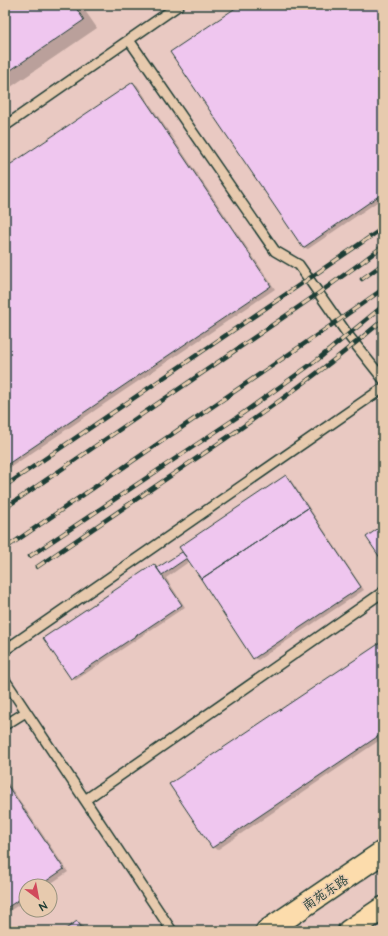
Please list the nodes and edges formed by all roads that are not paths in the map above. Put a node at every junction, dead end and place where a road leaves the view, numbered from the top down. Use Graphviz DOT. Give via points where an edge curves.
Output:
graph roads {
  1 [pos="179,5"];
  2 [pos="129,40"];
  3 [pos="5,126"];
  4 [pos="383,379"];
  5 [pos="383,388"];
  6 [pos="383,592"];
  7 [pos="5,650"];
  8 [pos="5,680"];
  9 [pos="26,712"];
  10 [pos="5,725"];
  11 [pos="85,800"];
  12 [pos="383,852"];
  13 [pos="383,908"];
  14 [pos="172,931"];
  15 [pos="267,931"];
  16 [pos="349,931"];
  1 -- 2 [label="lane"];
  2 -- 3 [label="lane"];
  2 -- 4 [label="lane" via="275,251 299,264 348,335"];
  5 -- 7 [label="lane"];
  6 -- 11 [label="lane"];
  8 -- 9 [label="lane"];
  9 -- 10 [label="lane"];
  9 -- 11 [label="lane"];
  11 -- 14 [label="lane"];
  12 -- 15 [label="highway, 南苑东路"];
  13 -- 16 [label="highway"];
}
